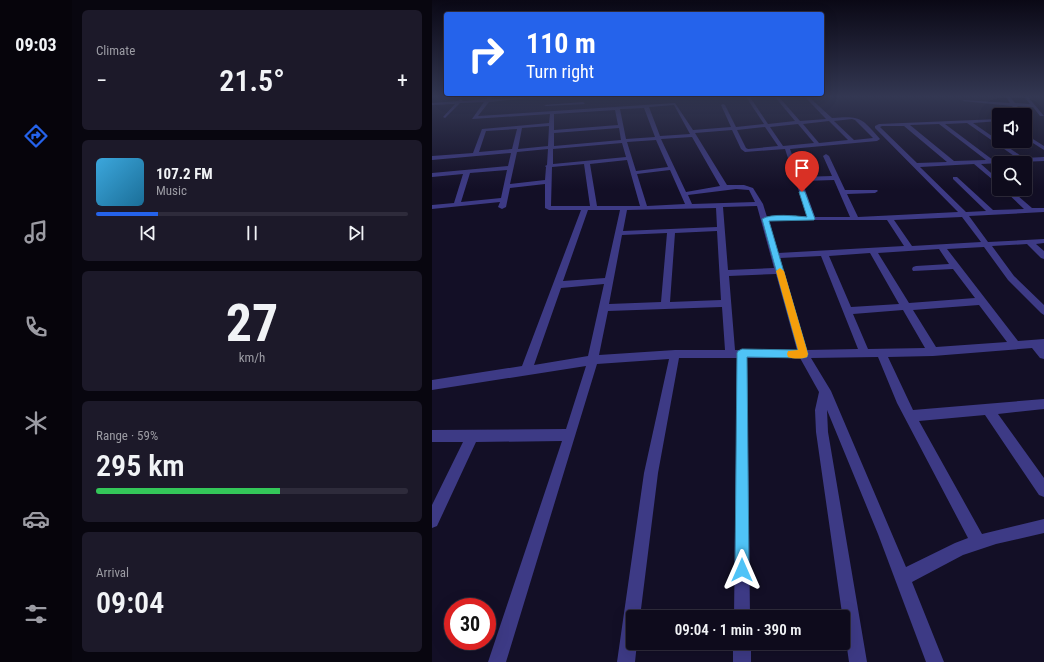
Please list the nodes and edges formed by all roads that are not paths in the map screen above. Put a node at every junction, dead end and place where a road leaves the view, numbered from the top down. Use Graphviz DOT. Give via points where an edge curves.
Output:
graph roads {
  1 [pos="520,127"];
  2 [pos="509,128"];
  3 [pos="549,128"];
  4 [pos="552,128"];
  5 [pos="599,128"];
  6 [pos="621,128"];
  7 [pos="654,128"];
  8 [pos="689,128"];
  9 [pos="733,128"];
  10 [pos="769,128"];
  11 [pos="805,128"];
  12 [pos="838,128"];
  13 [pos="866,128"];
  14 [pos="879,128"];
  15 [pos="910,128"];
  16 [pos="947,128"];
  17 [pos="978,128"];
  18 [pos="586,129"];
  19 [pos="692,134"];
  20 [pos="658,138"];
  21 [pos="888,138"];
  22 [pos="877,139"];
  23 [pos="1032,140"];
  24 [pos="624,141"];
  25 [pos="852,141"];
  26 [pos="818,145"];
  27 [pos="550,148"];
  28 [pos="784,148"];
  29 [pos="1044,148"];
  30 [pos="514,151"];
  31 [pos="475,155"];
  32 [pos="826,156"];
  33 [pos="1017,156"];
  34 [pos="450,157"];
  35 [pos="432,158"];
  36 [pos="630,158"];
  37 [pos="1044,159"];
  38 [pos="1032,160"];
  39 [pos="990,161"];
  40 [pos="445,162"];
  41 [pos="587,162"];
  42 [pos="975,162"];
  43 [pos="952,163"];
  44 [pos="916,165"];
  45 [pos="548,166"];
  46 [pos="439,167"];
  47 [pos="510,168"];
  48 [pos="673,168"];
  49 [pos="467,172"];
  50 [pos="634,173"];
  51 [pos="432,174"];
  52 [pos="992,177"];
  53 [pos="836,178"];
  54 [pos="955,178"];
  55 [pos="797,179"];
  56 [pos="548,182"];
  57 [pos="506,186"];
  58 [pos="726,188"];
  59 [pos="875,191"];
  60 [pos="842,192"];
  61 [pos="684,194"];
  62 [pos="1014,196"];
  63 [pos="503,200"];
  64 [pos="760,204"];
  65 [pos="457,205"];
  66 [pos="719,205"];
  67 [pos="689,206"];
  68 [pos="432,207"];
  69 [pos="502,207"];
  70 [pos="590,208"];
  71 [pos="624,208"];
  72 [pos="644,208"];
  73 [pos="1044,210"];
  74 [pos="1032,211"];
  75 [pos="992,213"];
  76 [pos="964,214"];
  77 [pos="889,218"];
  78 [pos="766,219"];
  79 [pos="812,219"];
  80 [pos="855,219"];
  81 [pos="720,229"];
  82 [pos="670,231"];
  83 [pos="620,233"];
  84 [pos="1044,241"];
  85 [pos="1030,242"];
  86 [pos="987,244"];
  87 [pos="941,247"];
  88 [pos="909,248"];
  89 [pos="872,250"];
  90 [pos="824,254"];
  91 [pos="776,256"];
  92 [pos="1044,256"];
  93 [pos="955,266"];
  94 [pos="916,269"];
  95 [pos="780,271"];
  96 [pos="724,273"];
  97 [pos="609,281"];
  98 [pos="557,285"];
  99 [pos="982,301"];
  100 [pos="726,303"];
  101 [pos="665,306"];
  102 [pos="907,307"];
  103 [pos="604,308"];
  104 [pos="847,311"];
  105 [pos="1044,311"];
  106 [pos="1040,344"];
  107 [pos="1016,346"];
  108 [pos="933,352"];
  109 [pos="736,353"];
  110 [pos="881,353"];
  111 [pos="675,354"];
  112 [pos="803,354"];
  113 [pos="865,354"];
  114 [pos="1044,355"];
  115 [pos="593,360"];
  116 [pos="526,371"];
  117 [pos="434,387"];
  118 [pos="825,391"];
  119 [pos="1044,404"];
  120 [pos="988,409"];
  121 [pos="910,416"];
  122 [pos="473,435"];
  123 [pos="570,435"];
  124 [pos="432,436"];
  125 [pos="1044,490"];
  126 [pos="432,521"];
  127 [pos="1044,526"];
  128 [pos="978,542"];
  129 [pos="902,578"];
  130 [pos="742,610"];
  131 [pos="742,650"];
  132 [pos="497,662"];
  133 [pos="626,662"];
  134 [pos="742,662"];
  135 [pos="858,662"];
  136 [pos="936,662"];
  1 -- 30 [label="street"];
  2 -- 31 [label="street" via="484,130"];
  3 -- 4 [label="street"];
  4 -- 18 [label="street"];
  4 -- 27 [label="street"];
  5 -- 18 [label="street"];
  6 -- 24 [label="street"];
  7 -- 20 [label="street"];
  8 -- 19 [label="street"];
  9 -- 19 [label="street"];
  9 -- 28 [label="street" via="747,151"];
  10 -- 28 [label="street"];
  11 -- 26 [label="street"];
  12 -- 25 [label="street"];
  13 -- 22 [label="street"];
  14 -- 21 [label="street"];
  15 -- 43 [label="street"];
  16 -- 39 [label="street"];
  17 -- 33 [label="street"];
  19 -- 20 [label="street"];
  19 -- 58 [label="street"];
  20 -- 24 [label="street"];
  20 -- 48 [label="street"];
  21 -- 22 [label="street"];
  21 -- 44 [label="street"];
  22 -- 25 [label="street"];
  23 -- 29 [label="street"];
  24 -- 27 [label="street"];
  24 -- 36 [label="street"];
  25 -- 26 [label="street"];
  26 -- 28 [label="street"];
  27 -- 30 [label="street"];
  27 -- 45 [label="street"];
  28 -- 55 [label="street"];
  30 -- 31 [label="street"];
  30 -- 47 [label="street"];
  31 -- 34 [label="street"];
  32 -- 53 [label="street"];
  34 -- 35 [label="street"];
  34 -- 40 [label="street"];
  36 -- 41 [label="street"];
  36 -- 50 [label="street"];
  37 -- 38 [label="street"];
  39 -- 42 [label="street"];
  41 -- 45 [label="street"];
  41 -- 70 [label="street"];
  42 -- 43 [label="street"];
  42 -- 52 [label="street"];
  43 -- 44 [label="street"];
  44 -- 76 [label="street"];
  45 -- 56 [label="street"];
  46 -- 51 [label="street"];
  47 -- 49 [label="street"];
  47 -- 57 [label="street"];
  48 -- 50 [label="street"];
  48 -- 61 [label="street"];
  49 -- 51 [label="street"];
  49 -- 65 [label="street"];
  50 -- 72 [label="street"];
  53 -- 55 [label="street"];
  53 -- 60 [label="street"];
  54 -- 75 [label="street"];
  55 -- 79 [label="street"];
  56 -- 57 [label="street"];
  56 -- 70 [label="street" via="549,208"];
  57 -- 63 [label="street"];
  58 -- 61 [label="street"];
  58 -- 64 [label="street" via="751,189"];
  59 -- 60 [label="street"];
  60 -- 80 [label="street"];
  61 -- 67 [label="street"];
  62 -- 74 [label="street"];
  63 -- 65 [label="street"];
  63 -- 69 [label="street"];
  64 -- 66 [label="street"];
  64 -- 78 [label="street"];
  65 -- 68 [label="street"];
  66 -- 67 [label="street"];
  66 -- 81 [label="street"];
  67 -- 72 [label="street"];
  70 -- 71 [label="street"];
  70 -- 98 [label="street"];
  71 -- 72 [label="street"];
  71 -- 83 [label="street"];
  73 -- 74 [label="street"];
  74 -- 75 [label="street"];
  75 -- 76 [label="street"];
  76 -- 77 [label="street"];
  76 -- 86 [label="street"];
  77 -- 80 [label="street"];
  77 -- 88 [label="street"];
  78 -- 79 [label="street"];
  78 -- 91 [label="street"];
  79 -- 80 [label="street"];
  81 -- 82 [label="street"];
  81 -- 96 [label="street"];
  82 -- 83 [label="street"];
  82 -- 101 [label="street"];
  83 -- 97 [label="street"];
  84 -- 85 [label="street"];
  85 -- 86 [label="street"];
  85 -- 92 [label="street"];
  86 -- 87 [label="street"];
  86 -- 105 [label="street" via="1011,278"];
  87 -- 88 [label="street"];
  87 -- 93 [label="street"];
  88 -- 89 [label="street"];
  89 -- 90 [label="street"];
  89 -- 102 [label="street"];
  90 -- 91 [label="street"];
  90 -- 104 [label="street"];
  91 -- 95 [label="street"];
  93 -- 94 [label="street"];
  93 -- 99 [label="street"];
  95 -- 96 [label="street"];
  95 -- 112 [label="street"];
  96 -- 100 [label="street"];
  97 -- 98 [label="street"];
  97 -- 103 [label="street"];
  98 -- 116 [label="street"];
  99 -- 102 [label="street"];
  99 -- 107 [label="street"];
  100 -- 101 [label="street"];
  100 -- 109 [label="street"];
  101 -- 103 [label="street"];
  102 -- 104 [label="street"];
  102 -- 108 [label="street"];
  103 -- 115 [label="street"];
  104 -- 113 [label="street"];
  106 -- 107 [label="street"];
  106 -- 114 [label="street"];
  107 -- 108 [label="street"];
  108 -- 110 [label="street"];
  109 -- 111 [label="street"];
  109 -- 112 [label="street"];
  109 -- 130 [label="street"];
  110 -- 113 [label="street"];
  110 -- 121 [label="street"];
  111 -- 115 [label="street"];
  111 -- 133 [label="street" via="651,473"];
  112 -- 113 [label="street"];
  112 -- 118 [label="street"];
  115 -- 116 [label="street"];
  115 -- 123 [label="street"];
  116 -- 117 [label="street"];
  118 -- 129 [label="street"];
  118 -- 135 [label="street" via="821,410 822,432"];
  119 -- 120 [label="street"];
  120 -- 121 [label="street"];
  120 -- 125 [label="street"];
  121 -- 128 [label="street"];
  122 -- 123 [label="street"];
  122 -- 124 [label="street"];
  122 -- 126 [label="street"];
  123 -- 132 [label="street"];
  127 -- 128 [label="street"];
  128 -- 129 [label="street" via="960,548"];
  129 -- 136 [label="street"];
  131 -- 134 [label="street"];
}
